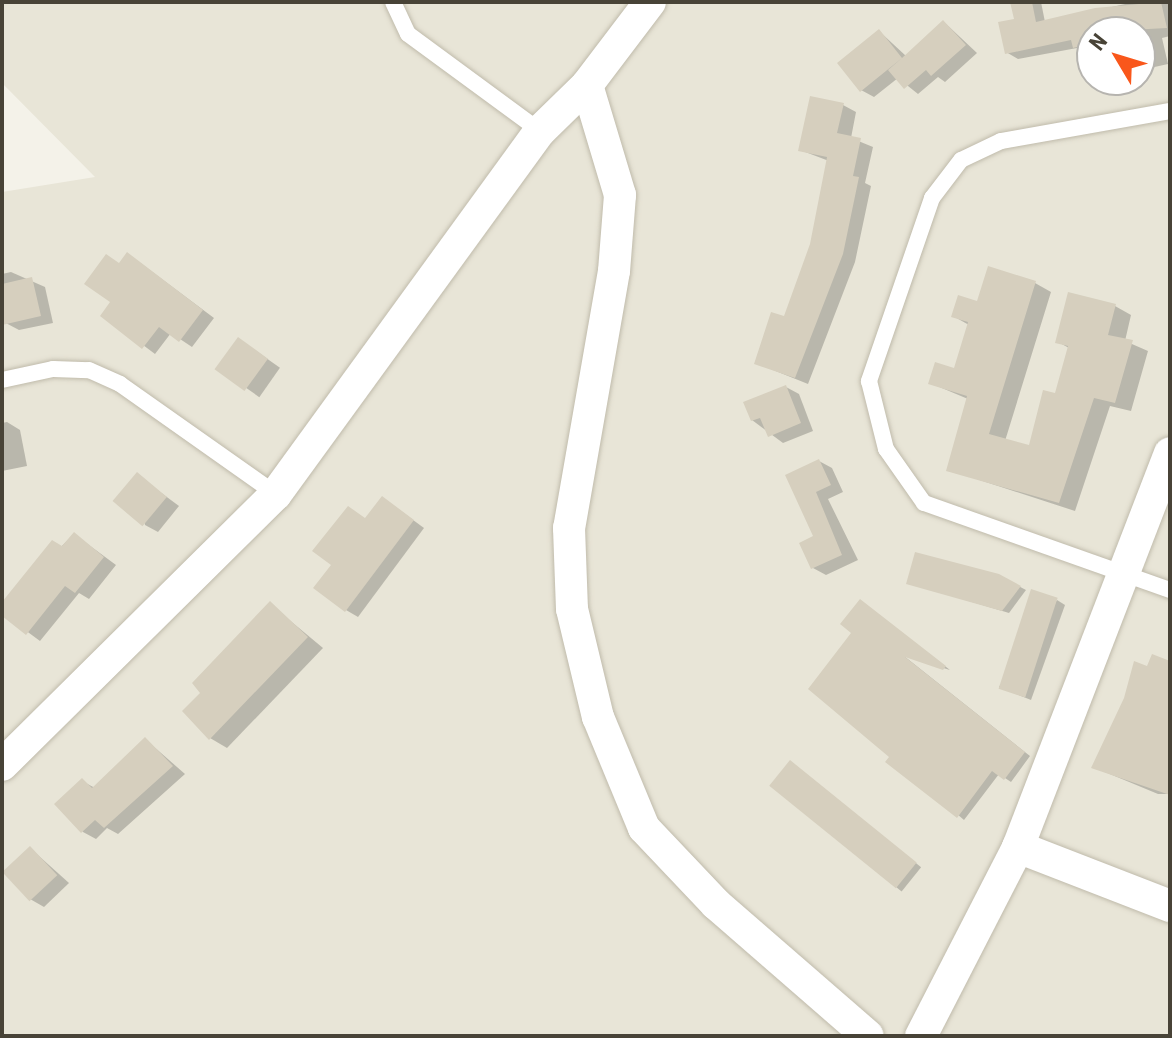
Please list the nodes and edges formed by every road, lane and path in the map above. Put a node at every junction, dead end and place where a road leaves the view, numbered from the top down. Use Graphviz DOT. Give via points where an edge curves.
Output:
graph roads {
  1 [pos="393,2"];
  2 [pos="650,2"];
  3 [pos="587,85"];
  4 [pos="1170,111"];
  5 [pos="540,131"];
  6 [pos="2,380"];
  7 [pos="1170,453"];
  8 [pos="276,494"];
  9 [pos="1126,573"];
  10 [pos="1170,590"];
  11 [pos="2,765"];
  12 [pos="1018,847"];
  13 [pos="1170,906"];
  14 [pos="868,1036"];
  15 [pos="921,1036"];
  1 -- 5 [label="lane" via="408,34"];
  2 -- 3 [label="street"];
  3 -- 5 [label="street"];
  3 -- 14 [label="street" via="620,195 614,271 569,528 572,609 598,717 644,828 716,904"];
  4 -- 9 [label="lane" via="1001,141 961,160 932,198 869,381 886,449 924,503"];
  5 -- 8 [label="street"];
  6 -- 8 [label="lane" via="53,369 89,370 120,384"];
  7 -- 9 [label="street"];
  8 -- 11 [label="street"];
  9 -- 10 [label="lane"];
  9 -- 12 [label="street"];
  12 -- 13 [label="street"];
  12 -- 15 [label="street"];
}
